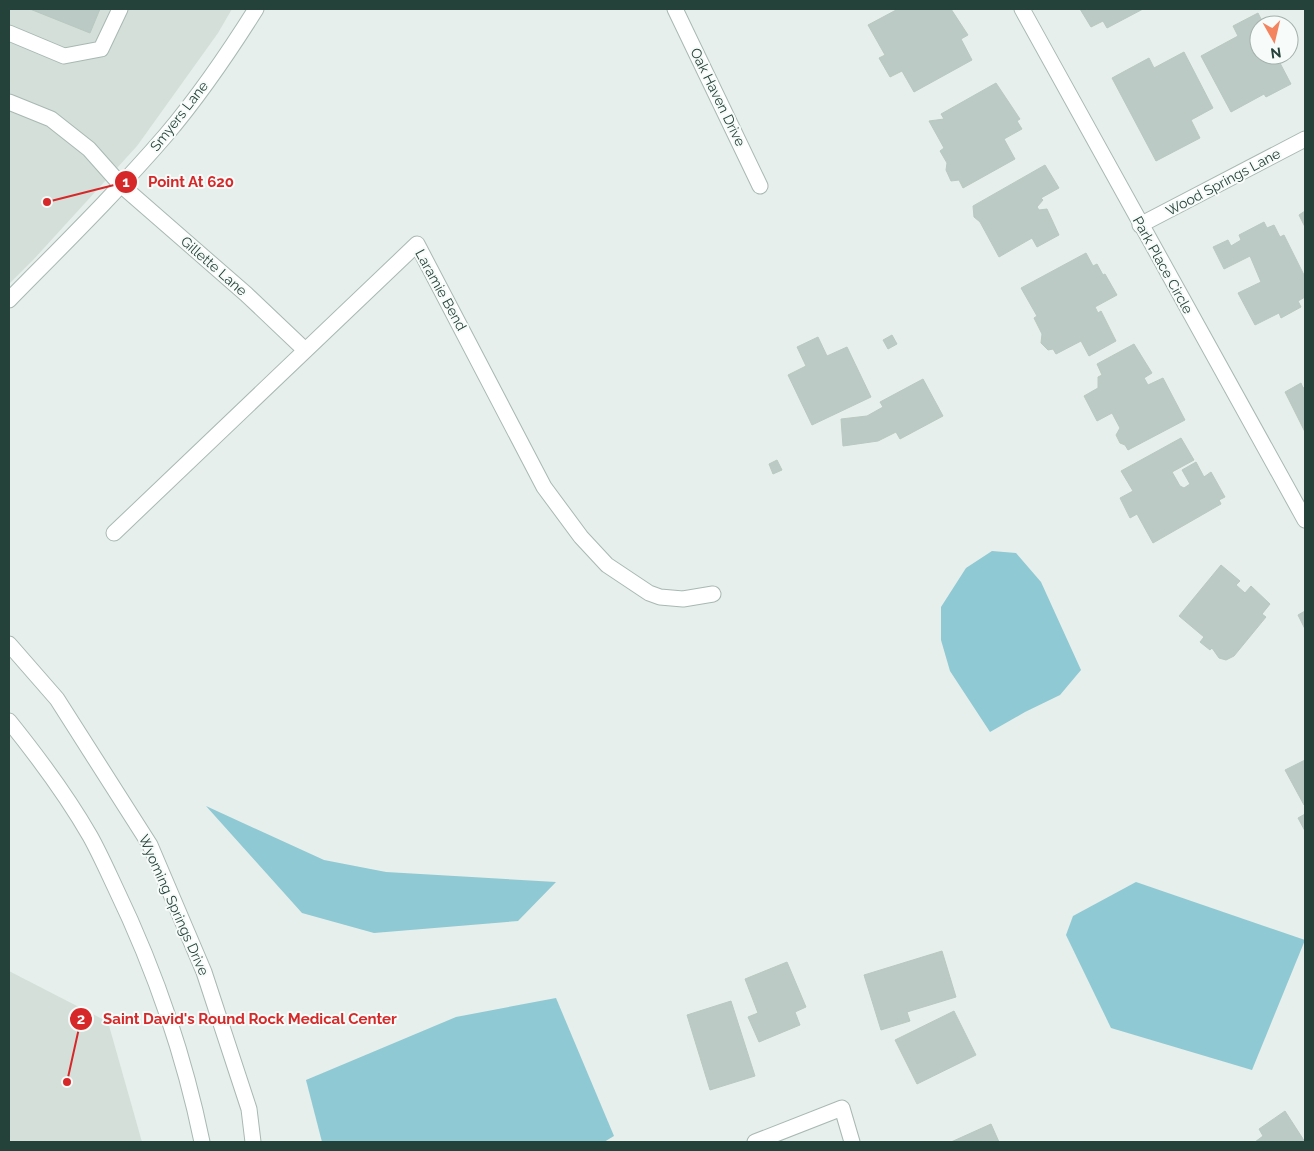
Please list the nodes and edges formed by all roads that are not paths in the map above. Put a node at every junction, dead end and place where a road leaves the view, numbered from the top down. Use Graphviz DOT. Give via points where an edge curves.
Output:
graph roads {
  1 [pos="120,9"];
  2 [pos="256,9"];
  3 [pos="675,9"];
  4 [pos="1022,9"];
  5 [pos="9,33"];
  6 [pos="9,102"];
  7 [pos="1305,139"];
  8 [pos="121,184"];
  9 [pos="760,186"];
  10 [pos="1140,225"];
  11 [pos="9,300"];
  12 [pos="305,350"];
  13 [pos="1305,520"];
  14 [pos="114,533"];
  15 [pos="713,594"];
  16 [pos="9,644"];
  17 [pos="9,721"];
  18 [pos="202,1142"];
  19 [pos="252,1142"];
  20 [pos="755,1142"];
  21 [pos="852,1142"];
  1 -- 5 [label="street" via="101,48 64,56"];
  2 -- 8 [label="street, Smyers Lane" via="167,134"];
  3 -- 9 [label="street, Oak Haven Drive"];
  4 -- 10 [label="street, Park Place Circle"];
  6 -- 8 [label="street, Gillette Lane" via="51,119 88,149"];
  7 -- 10 [label="street, Wood Springs Lane"];
  8 -- 11 [label="street, Smyers Lane"];
  8 -- 12 [label="street, Gillette Lane"];
  10 -- 13 [label="street, Park Place Circle"];
  12 -- 14 [label="street, Laramie Bend"];
  12 -- 15 [label="street, Laramie Bend" via="417,244 544,487 581,537 607,565 649,593 683,599"];
  16 -- 19 [label="street, Wyoming Springs Drive" via="57,699 150,845 206,979 249,1109"];
  17 -- 18 [label="street" via="34,752 90,836 132,923 165,1006"];
  20 -- 21 [label="street" via="842,1108"];
}
